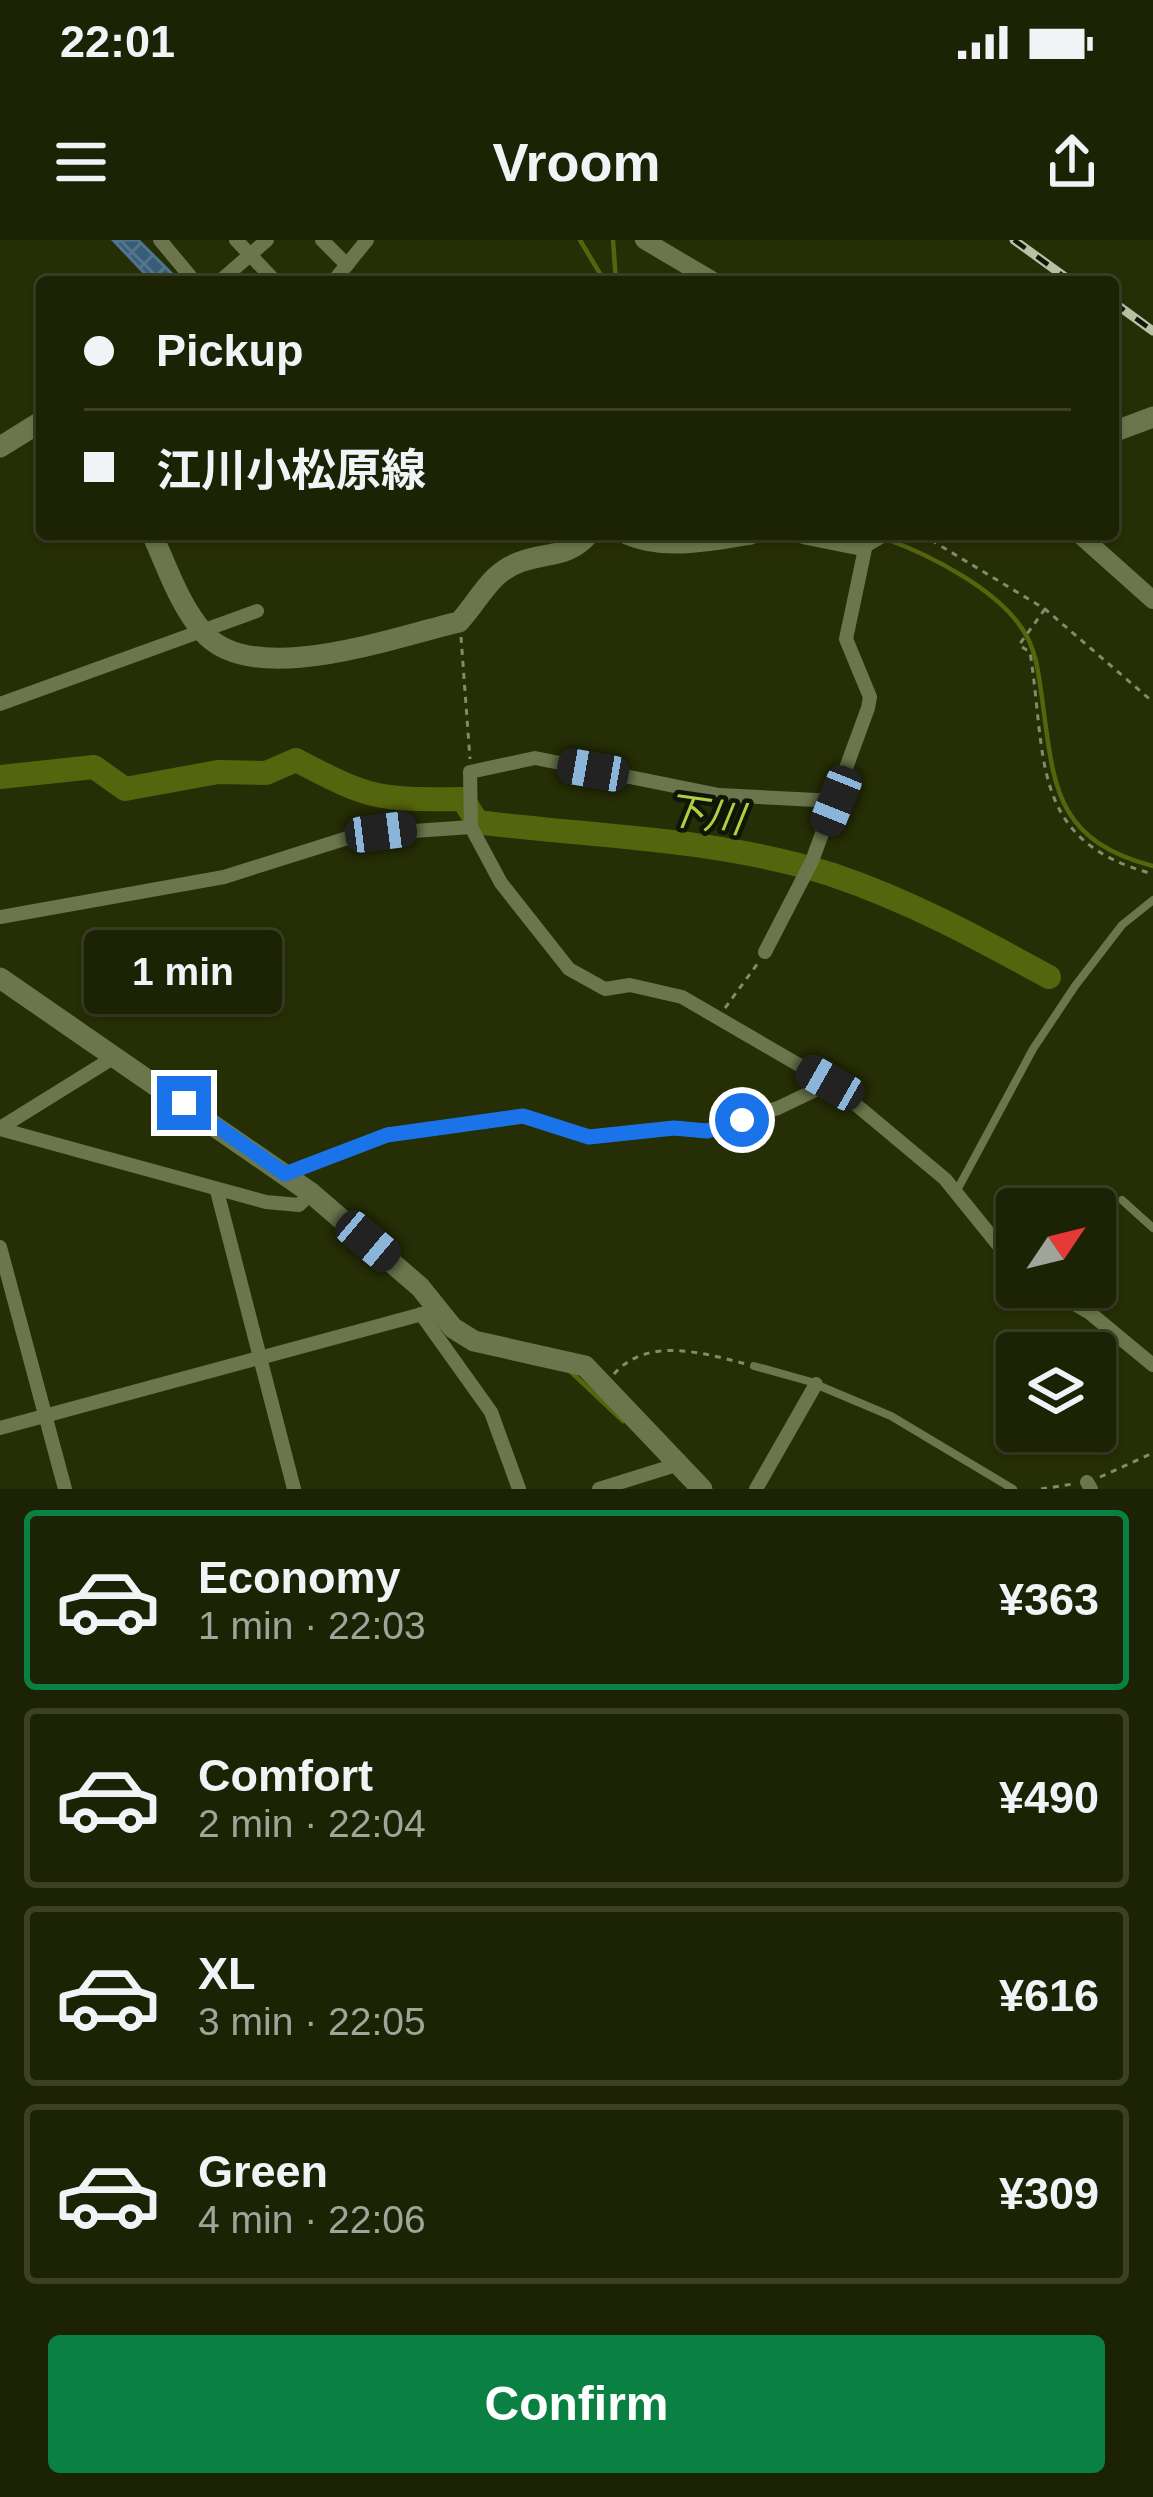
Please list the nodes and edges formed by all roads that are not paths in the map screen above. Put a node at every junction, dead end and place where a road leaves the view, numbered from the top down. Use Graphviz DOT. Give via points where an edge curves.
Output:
graph roads {
  1 [pos="160,240"];
  2 [pos="236,240"];
  3 [pos="268,240"];
  4 [pos="322,240"];
  5 [pos="367,240"];
  6 [pos="644,240"];
  7 [pos="250,255"];
  8 [pos="347,265"];
  9 [pos="190,276"];
  10 [pos="226,276"];
  11 [pos="270,276"];
  12 [pos="338,276"];
  13 [pos="705,276"];
  14 [pos="1153,417"];
  15 [pos="36,425"];
  16 [pos="1119,430"];
  17 [pos="0,447"];
  18 [pos="155,540"];
  19 [pos="581,540"];
  20 [pos="641,540"];
  21 [pos="712,540"];
  22 [pos="873,540"];
  23 [pos="1086,540"];
  24 [pos="1153,600"];
  25 [pos="257,611"];
  26 [pos="202,631"];
  27 [pos="0,704"];
  28 [pos="836,801"];
  29 [pos="471,827"];
  30 [pos="1153,900"];
  31 [pos="0,917"];
  32 [pos="765,952"];
  33 [pos="0,978"];
  34 [pos="116,1056"];
  35 [pos="830,1083"];
  36 [pos="0,1129"];
  37 [pos="285,1174"];
  38 [pos="217,1191"];
  39 [pos="311,1193"];
  40 [pos="955,1194"];
  41 [pos="1122,1200"];
  42 [pos="1153,1228"];
  43 [pos="996,1243"];
  44 [pos="0,1247"];
  45 [pos="1082,1308"];
  46 [pos="429,1312"];
  47 [pos="260,1358"];
  48 [pos="1153,1365"];
  49 [pos="754,1366"];
  50 [pos="816,1384"];
  51 [pos="46,1417"];
  52 [pos="0,1427"];
  53 [pos="679,1464"];
  54 [pos="65,1489"];
  55 [pos="294,1489"];
  56 [pos="520,1489"];
  57 [pos="599,1489"];
  58 [pos="702,1489"];
  59 [pos="756,1489"];
  60 [pos="1013,1489"];
  1 -- 9 [label="street"];
  2 -- 7 [label="street"];
  3 -- 7 [label="street"];
  4 -- 8 [label="street"];
  5 -- 8 [label="street"];
  6 -- 13 [label="street"];
  7 -- 10 [label="street"];
  7 -- 11 [label="street"];
  8 -- 12 [label="street"];
  14 -- 16 [label="main road"];
  15 -- 17 [label="main road"];
  18 -- 26 [label="main road"];
  19 -- 26 [label="main road" via="504,571 460,622 270,660 236,654"];
  20 -- 21 [label="main road"];
  22 -- 28 [label="street" via="846,640 870,697"];
  23 -- 24 [label="street"];
  25 -- 26 [label="street"];
  26 -- 27 [label="street"];
  28 -- 29 [label="street" via="719,795 535,758 470,772"];
  28 -- 32 [label="street"];
  29 -- 31 [label="street" via="357,836 224,877"];
  29 -- 35 [label="street" via="533,930 569,969 605,989 652,988 720,1015"];
  30 -- 40 [label="lane" via="1075,986"];
  33 -- 34 [label="main road"];
  34 -- 36 [label="street"];
  34 -- 37 [label="main road"];
  35 -- 37 [label="street" via="707,1131 589,1137 523,1116 387,1135"];
  35 -- 40 [label="street" via="916,1151"];
  36 -- 38 [label="street"];
  37 -- 39 [label="main road"];
  38 -- 39 [label="street" via="299,1204"];
  38 -- 47 [label="street"];
  39 -- 46 [label="main road" via="420,1287"];
  40 -- 43 [label="street"];
  41 -- 42 [label="lane"];
  44 -- 51 [label="street"];
  45 -- 48 [label="street"];
  46 -- 47 [label="street"];
  46 -- 53 [label="main road" via="474,1341 585,1366"];
  46 -- 56 [label="street" via="491,1412"];
  47 -- 51 [label="street"];
  47 -- 55 [label="street"];
  49 -- 50 [label="lane"];
  50 -- 59 [label="street"];
  50 -- 60 [label="lane" via="891,1416"];
  51 -- 52 [label="street"];
  51 -- 54 [label="street"];
  53 -- 57 [label="street"];
  53 -- 58 [label="main road"];
}
